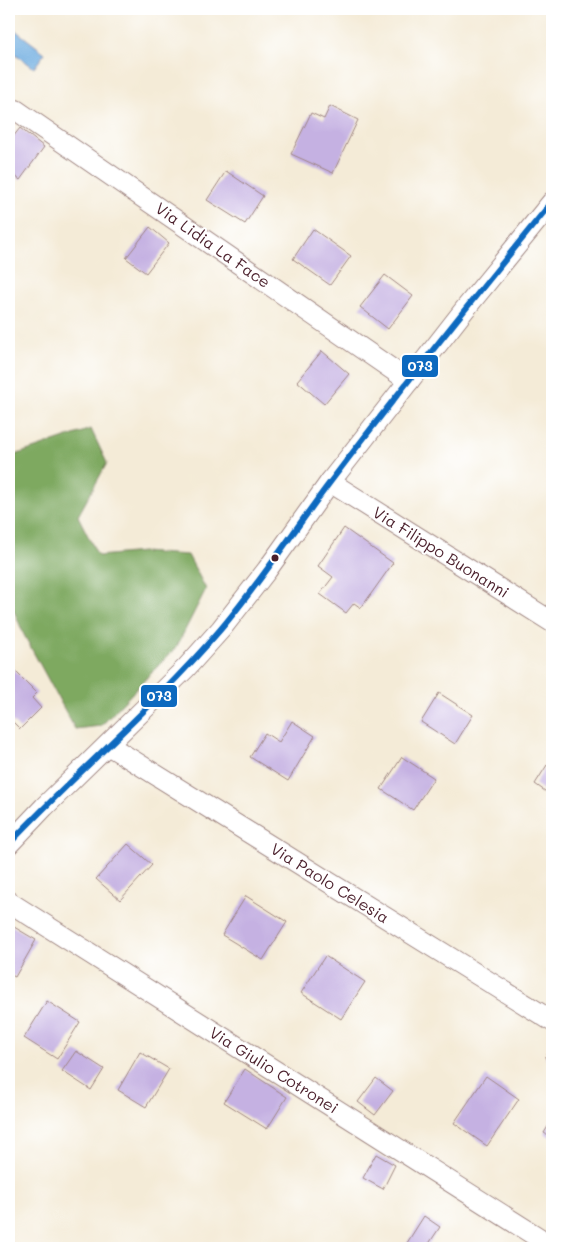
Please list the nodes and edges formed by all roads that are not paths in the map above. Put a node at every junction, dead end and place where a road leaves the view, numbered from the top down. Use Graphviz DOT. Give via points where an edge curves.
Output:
graph roads {
  1 [pos="16,110"];
  2 [pos="552,202"];
  3 [pos="409,381"];
  4 [pos="330,482"];
  5 [pos="552,622"];
  6 [pos="108,745"];
  7 [pos="9,844"];
  8 [pos="9,902"];
  9 [pos="552,1022"];
  10 [pos="539,1238"];
  1 -- 3 [label="street, Via Lidia La Face"];
  2 -- 3 [label="street"];
  3 -- 4 [label="street"];
  4 -- 5 [label="street, Via Filippo Buonanni"];
  4 -- 6 [label="street" via="220,629 186,668"];
  6 -- 7 [label="street"];
  6 -- 9 [label="street, Via Paolo Celesia"];
  8 -- 10 [label="street, Via Giulio Cotronei"];
}
